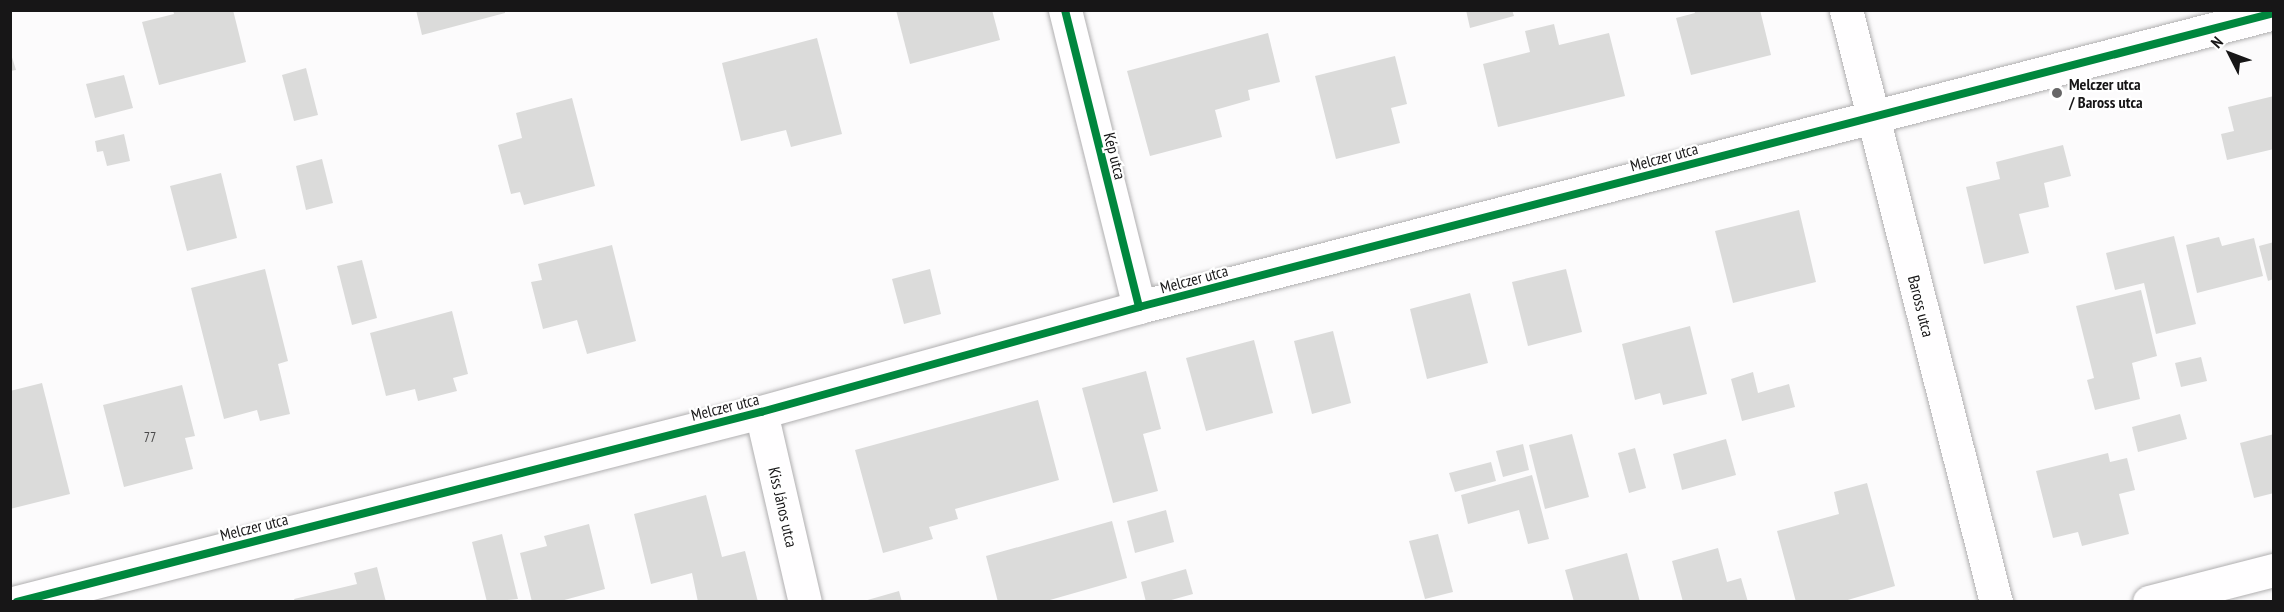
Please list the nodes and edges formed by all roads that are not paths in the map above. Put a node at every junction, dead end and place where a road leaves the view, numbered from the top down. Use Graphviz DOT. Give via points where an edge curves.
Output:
graph roads {
  1 [pos="1065,10"];
  2 [pos="1846,10"];
  3 [pos="2274,13"];
  4 [pos="1872,116"];
  5 [pos="1139,308"];
  6 [pos="760,412"];
  7 [pos="2274,570"];
  8 [pos="17,602"];
  9 [pos="805,602"];
  10 [pos="1996,602"];
  11 [pos="2149,602"];
  1 -- 5 [label="street, Kép utca"];
  2 -- 4 [label="street, Baross utca"];
  3 -- 4 [label="street, Melczer utca"];
  4 -- 5 [label="street, Melczer utca"];
  4 -- 10 [label="street, Baross utca"];
  5 -- 6 [label="street, Melczer utca"];
  6 -- 8 [label="street, Melczer utca"];
  6 -- 9 [label="street, Kiss János utca"];
  7 -- 11 [label="street"];
}
